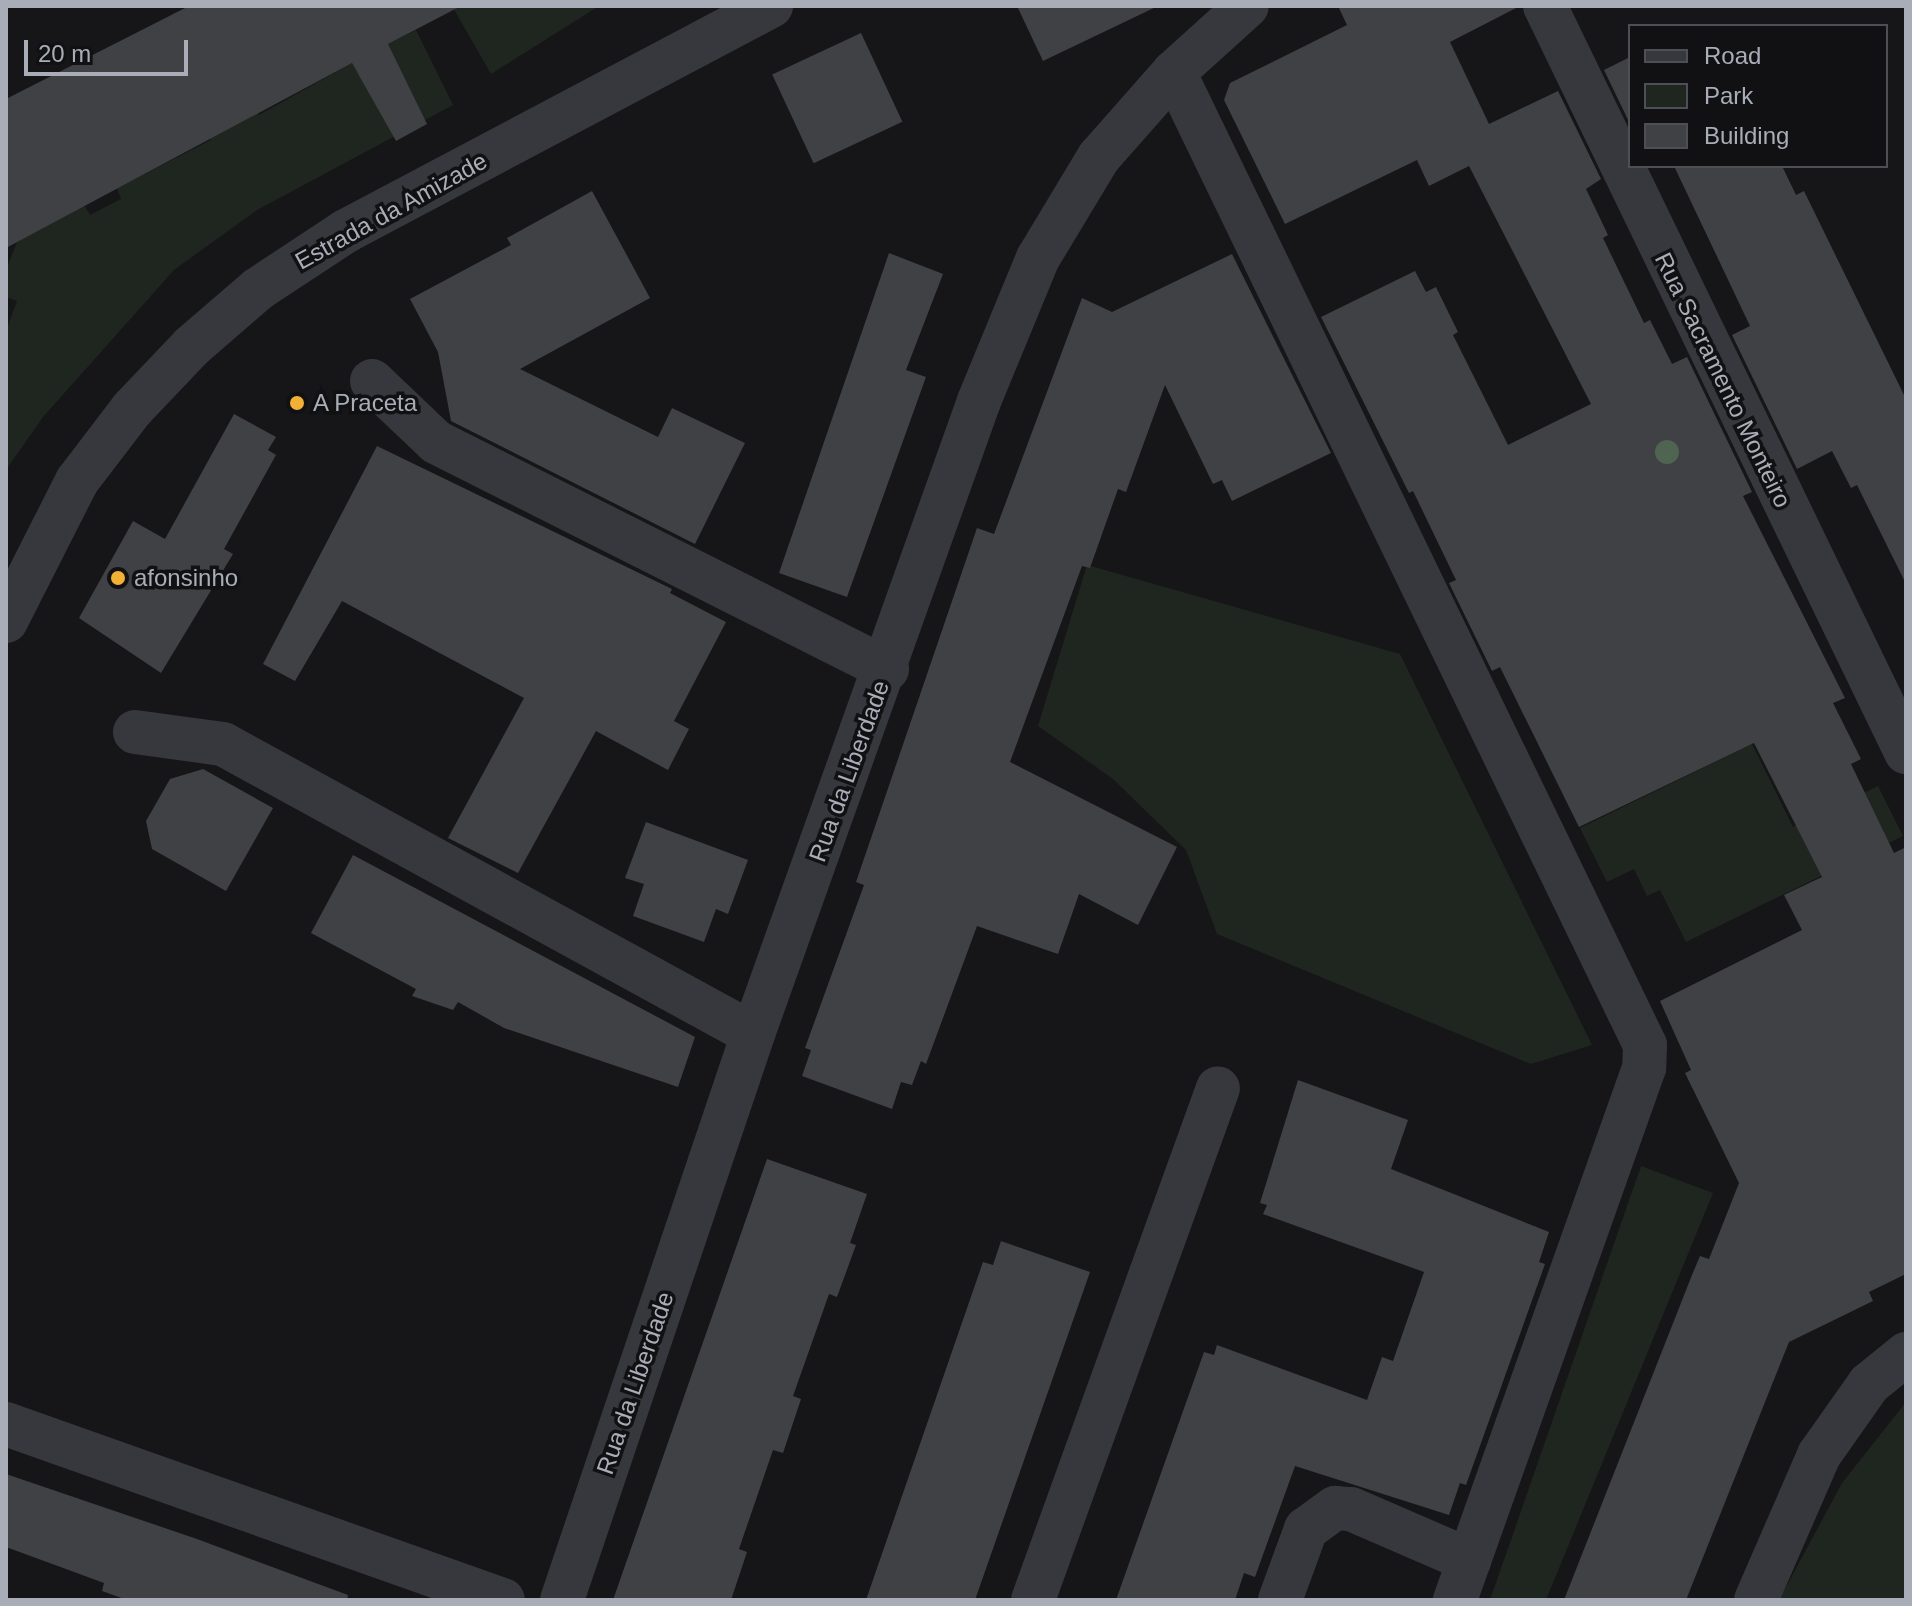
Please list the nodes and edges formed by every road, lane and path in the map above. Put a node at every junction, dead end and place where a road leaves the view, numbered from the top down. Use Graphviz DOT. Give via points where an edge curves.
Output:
graph roads {
  1 [pos="771,6"];
  2 [pos="1247,6"];
  3 [pos="1545,6"];
  4 [pos="1174,72"];
  5 [pos="372,381"];
  6 [pos="6,621"];
  7 [pos="887,669"];
  8 [pos="135,732"];
  9 [pos="1906,752"];
  10 [pos="753,1034"];
  11 [pos="1218,1088"];
  12 [pos="1906,1354"];
  13 [pos="6,1424"];
  14 [pos="1462,1580"];
  15 [pos="503,1600"];
  16 [pos="562,1600"];
  17 [pos="1033,1600"];
  18 [pos="1280,1600"];
  19 [pos="1756,1600"];
  1 -- 6 [label="street, Estrada da Amizade" via="346,231 258,289 152,388 77,481"];
  2 -- 4 [label="street, Rua da Liberdade"];
  3 -- 9 [label="street, Rua Sacramento Monteiro"];
  4 -- 7 [label="street, Rua da Liberdade" via="1099,157 1038,258 979,401"];
  4 -- 14 [label="street" via="1645,1045 1644,1068"];
  5 -- 7 [label="street" via="436,442"];
  7 -- 10 [label="street, Rua da Liberdade"];
  8 -- 10 [label="street" via="223,744"];
  10 -- 16 [label="street, Rua da Liberdade"];
  11 -- 17 [label="street"];
  12 -- 19 [label="street" via="1869,1384 1819,1455"];
  13 -- 15 [label="street"];
  14 -- 18 [label="street" via="1351,1509 1335,1508 1306,1529"];
}
